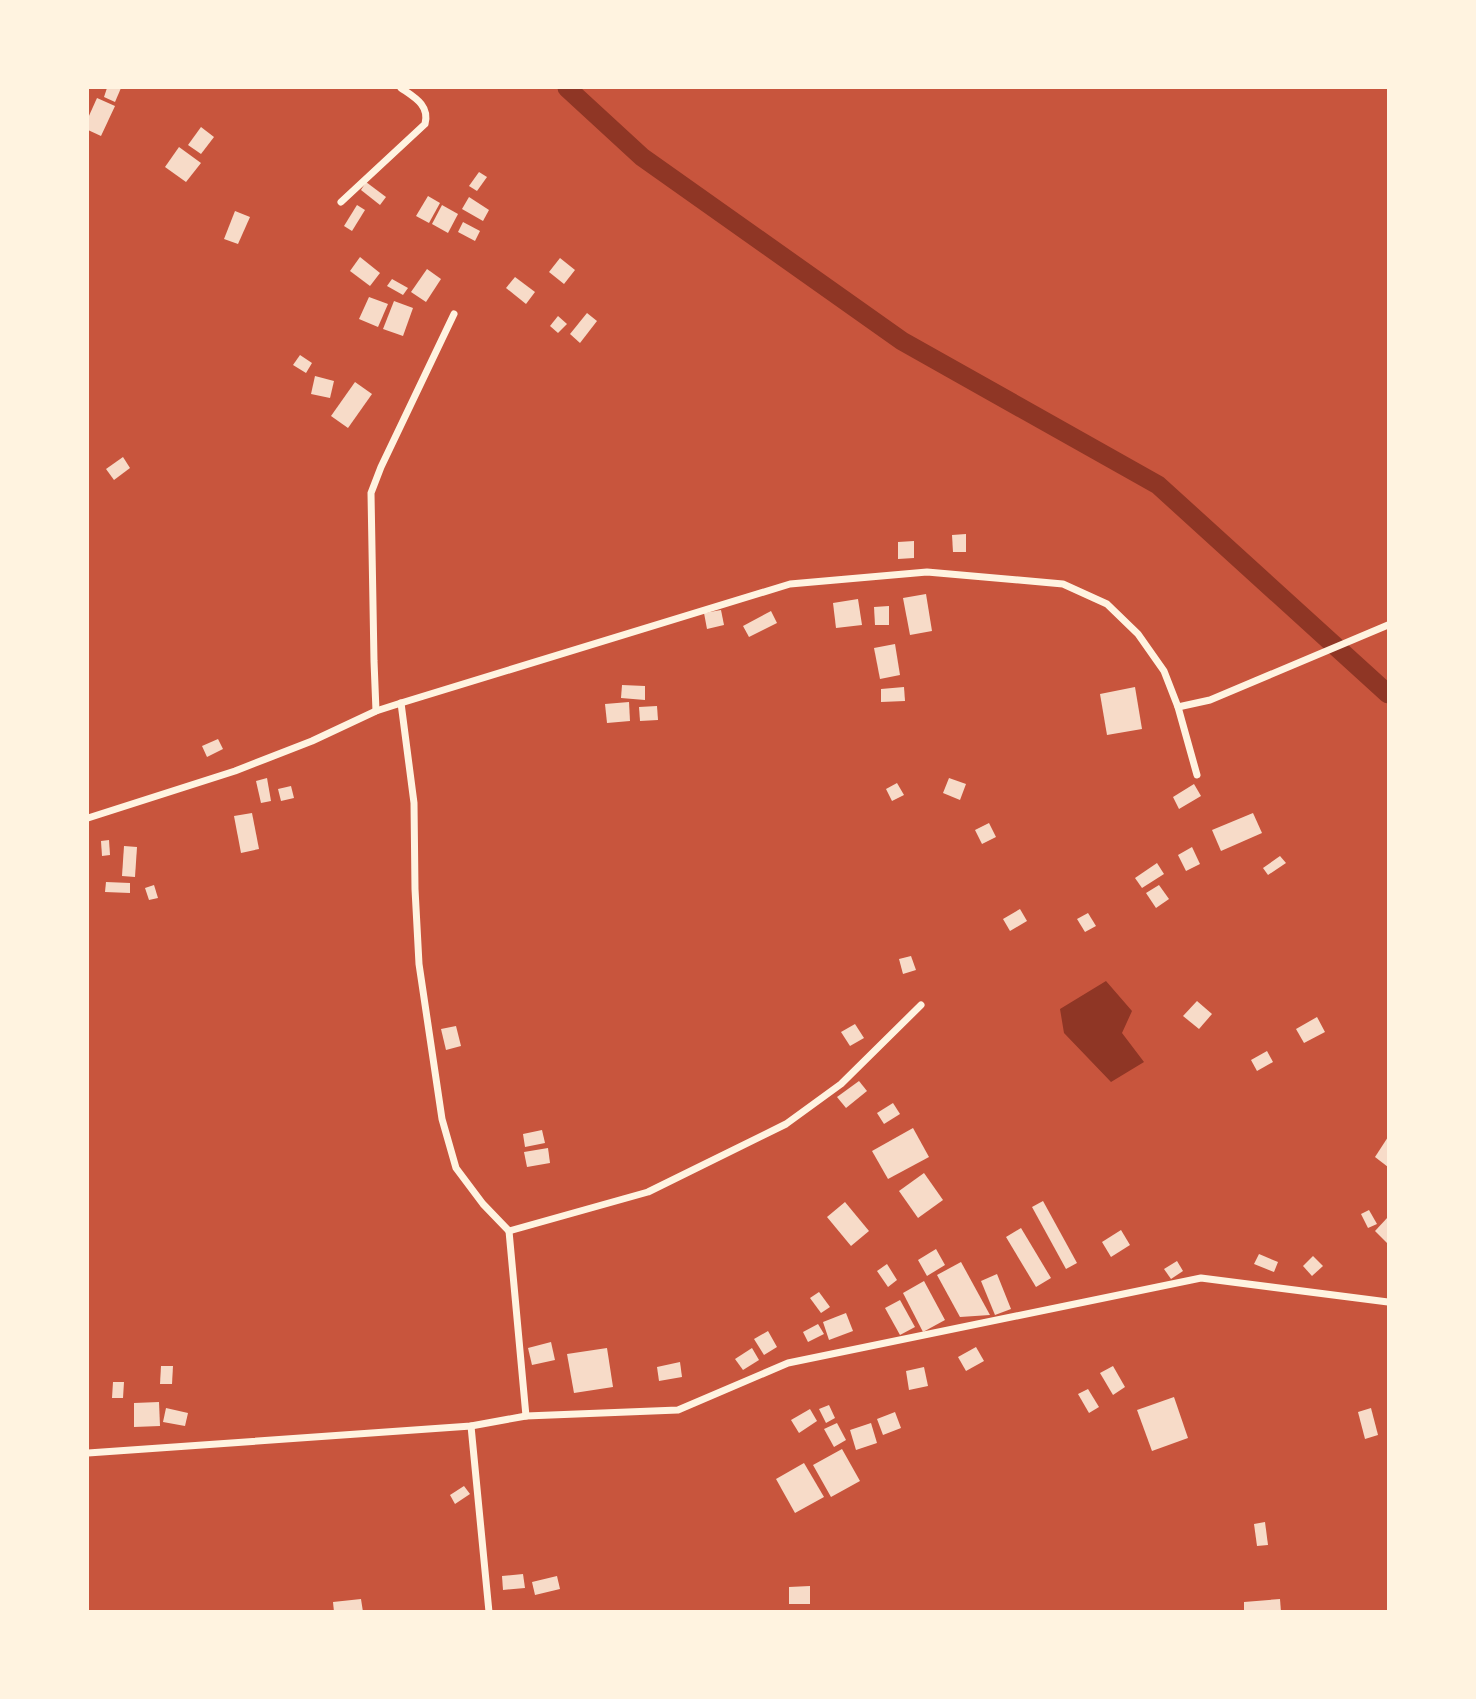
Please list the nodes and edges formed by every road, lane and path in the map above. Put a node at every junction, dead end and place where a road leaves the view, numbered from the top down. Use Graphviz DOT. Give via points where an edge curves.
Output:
graph roads {
  1 [pos="401,88"];
  2 [pos="341,202"];
  3 [pos="454,314"];
  4 [pos="1388,625"];
  5 [pos="401,703"];
  6 [pos="1178,707"];
  7 [pos="376,711"];
  8 [pos="1197,775"];
  9 [pos="88,818"];
  10 [pos="920,1005"];
  11 [pos="509,1231"];
  12 [pos="1388,1302"];
  13 [pos="526,1416"];
  14 [pos="471,1426"];
  15 [pos="88,1453"];
  16 [pos="489,1612"];
  1 -- 2 [label="street" via="425,108 425,124"];
  3 -- 7 [label="street" via="372,493"];
  4 -- 6 [label="street" via="1210,700"];
  5 -- 6 [label="street" via="790,584 927,572 1063,584 1107,604 1138,634 1164,671"];
  5 -- 7 [label="street"];
  5 -- 11 [label="street" via="414,803 419,964 442,1119 456,1168"];
  6 -- 8 [label="street"];
  7 -- 9 [label="street" via="235,771"];
  10 -- 11 [label="street" via="841,1084 786,1124 648,1192"];
  11 -- 13 [label="street"];
  12 -- 13 [label="street" via="1201,1278 788,1363 678,1410"];
  13 -- 14 [label="street"];
  14 -- 15 [label="street"];
  14 -- 16 [label="street"];
}
